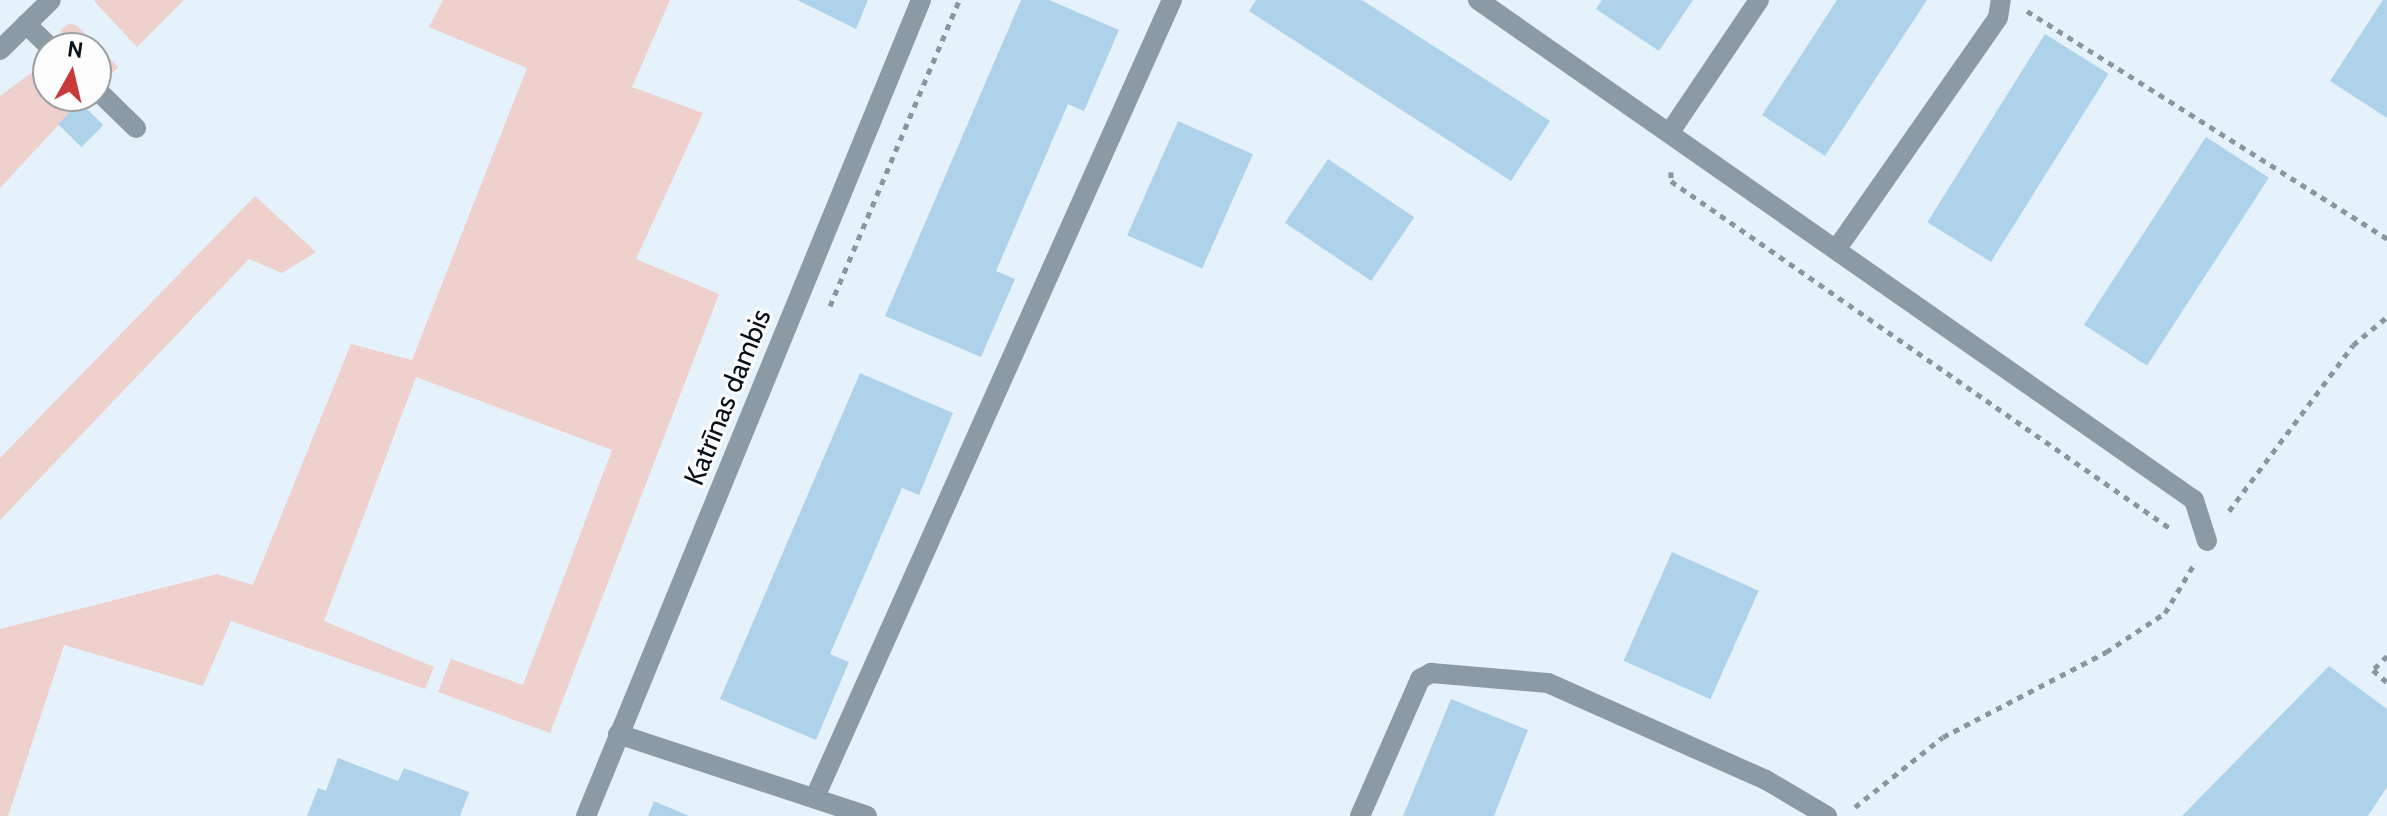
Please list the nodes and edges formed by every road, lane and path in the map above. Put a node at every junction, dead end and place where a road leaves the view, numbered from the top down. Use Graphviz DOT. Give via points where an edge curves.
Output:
graph roads {
  1 [pos="51,0"];
  2 [pos="921,0"];
  3 [pos="1172,0"];
  4 [pos="1478,0"];
  5 [pos="1759,0"];
  6 [pos="2001,0"];
  7 [pos="2023,9"];
  8 [pos="26,24"];
  9 [pos="34,32"];
  10 [pos="0,50"];
  11 [pos="112,105"];
  12 [pos="136,128"];
  13 [pos="1670,132"];
  14 [pos="2387,239"];
  15 [pos="1838,247"];
  16 [pos="2387,317"];
  17 [pos="2204,545"];
  18 [pos="2387,656"];
  19 [pos="2387,682"];
  20 [pos="618,734"];
  21 [pos="815,797"];
  22 [pos="586,816"];
  23 [pos="867,816"];
  24 [pos="1360,816"];
  25 [pos="1827,816"];
  26 [pos="1844,816"];
  1 -- 8 [label="street"];
  2 -- 20 [label="street, Katrīnas dambis"];
  3 -- 21 [label="street"];
  4 -- 13 [label="street"];
  5 -- 13 [label="street"];
  6 -- 15 [label="street" via="1998,18"];
  7 -- 14 [label="path"];
  8 -- 9 [label="street"];
  8 -- 10 [label="street"];
  11 -- 12 [label="street"];
  13 -- 15 [label="street"];
  13 -- 17 [label="path" via="1671,181"];
  15 -- 17 [label="street" via="2194,500"];
  16 -- 17 [label="path" via="2353,345"];
  17 -- 26 [label="path" via="2165,613 2106,652 1943,737"];
  18 -- 19 [label="path" via="2373,670"];
  20 -- 21 [label="street"];
  20 -- 22 [label="street, Katrīnas dambis"];
  21 -- 23 [label="street"];
  24 -- 25 [label="street" via="1420,679 1431,673 1548,683 1766,780"];
}
